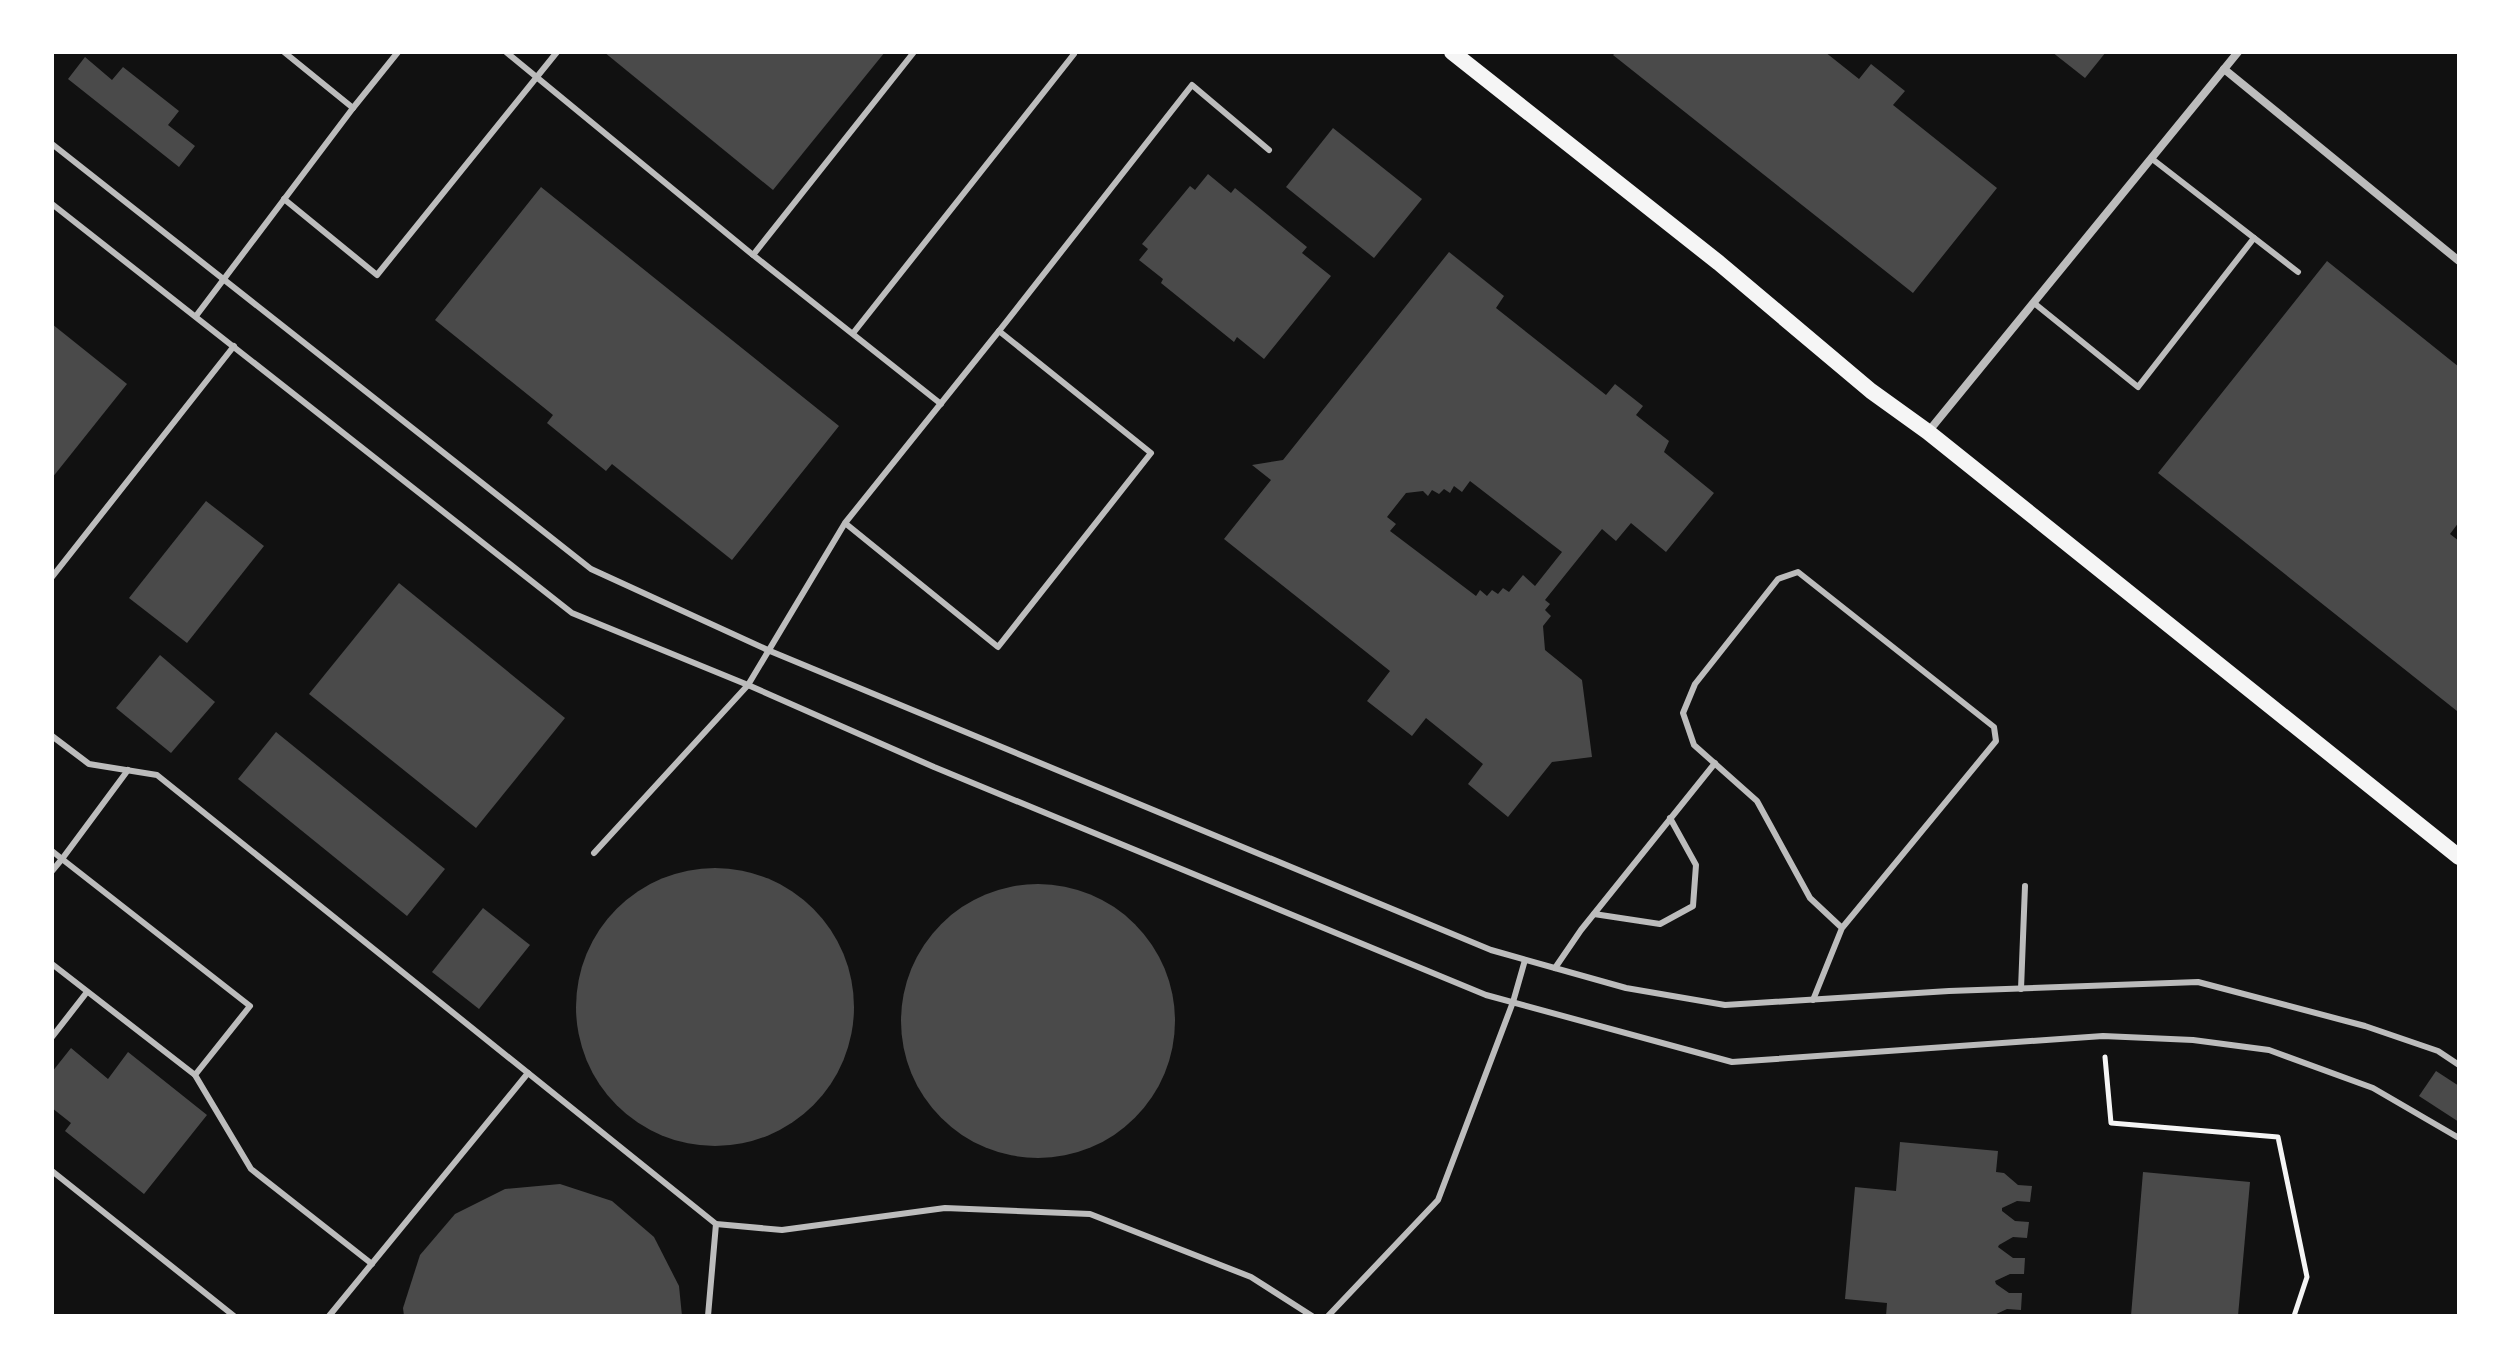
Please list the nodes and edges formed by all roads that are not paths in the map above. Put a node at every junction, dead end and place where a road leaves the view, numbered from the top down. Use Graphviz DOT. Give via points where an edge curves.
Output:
graph roads {
  1 [pos="284,52"];
  2 [pos="398,52"];
  3 [pos="506,52"];
  4 [pos="557,52"];
  5 [pos="914,52"];
  6 [pos="1072,52"];
  7 [pos="1452,52"];
  8 [pos="2238,52"];
  9 [pos="2224,69"];
  10 [pos="537,77"];
  11 [pos="353,108"];
  12 [pos="52,144"];
  13 [pos="1269,150"];
  14 [pos="2151,158"];
  15 [pos="284,199"];
  16 [pos="52,204"];
  17 [pos="2254,238"];
  18 [pos="753,255"];
  19 [pos="2459,261"];
  20 [pos="2298,272"];
  21 [pos="223,279"];
  22 [pos="2034,303"];
  23 [pos="196,316"];
  24 [pos="999,331"];
  25 [pos="854,332"];
  26 [pos="234,346"];
  27 [pos="941,404"];
  28 [pos="1928,432"];
  29 [pos="845,523"];
  30 [pos="52,577"];
  31 [pos="770,651"];
  32 [pos="748,685"];
  33 [pos="52,736"];
  34 [pos="1715,763"];
  35 [pos="128,770"];
  36 [pos="1670,818"];
  37 [pos="52,851"];
  38 [pos="594,853"];
  39 [pos="2459,857"];
  40 [pos="62,859"];
  41 [pos="52,871"];
  42 [pos="2025,886"];
  43 [pos="1594,914"];
  44 [pos="1842,928"];
  45 [pos="1525,960"];
  46 [pos="52,964"];
  47 [pos="1555,968"];
  48 [pos="2021,989"];
  49 [pos="87,992"];
  50 [pos="1813,1000"];
  51 [pos="1513,1002"];
  52 [pos="52,1037"];
  53 [pos="2459,1065"];
  54 [pos="528,1073"];
  55 [pos="195,1075"];
  56 [pos="2459,1138"];
  57 [pos="52,1171"];
  58 [pos="716,1224"];
  59 [pos="372,1264"];
  60 [pos="234,1316"];
  61 [pos="329,1316"];
  62 [pos="708,1316"];
  63 [pos="1312,1316"];
  64 [pos="1328,1316"];
  1 -- 11 [label="lane"];
  2 -- 11 [label="lane"];
  3 -- 10 [label="lane"];
  4 -- 10 [label="lane"];
  5 -- 18 [label="lane"];
  6 -- 25 [label="lane"];
  7 -- 28 [label="main road"];
  8 -- 9 [label="street"];
  9 -- 14 [label="street"];
  9 -- 19 [label="street"];
  10 -- 15 [label="lane" via="377,275"];
  10 -- 18 [label="lane"];
  11 -- 15 [label="lane"];
  12 -- 21 [label="lane"];
  13 -- 24 [label="lane" via="1192,85"];
  14 -- 17 [label="lane"];
  14 -- 22 [label="street"];
  15 -- 21 [label="lane"];
  16 -- 23 [label="lane"];
  17 -- 20 [label="lane"];
  17 -- 22 [label="lane" via="2138,387"];
  18 -- 25 [label="lane"];
  21 -- 23 [label="lane"];
  21 -- 31 [label="lane" via="591,569"];
  22 -- 28 [label="street"];
  23 -- 26 [label="lane"];
  24 -- 27 [label="lane"];
  24 -- 29 [label="lane" via="1151,453 998,647"];
  25 -- 27 [label="lane"];
  26 -- 30 [label="lane"];
  26 -- 32 [label="lane" via="572,613"];
  27 -- 29 [label="lane"];
  28 -- 39 [label="main road"];
  29 -- 31 [label="lane"];
  31 -- 32 [label="lane"];
  31 -- 45 [label="lane"];
  32 -- 38 [label="lane"];
  32 -- 51 [label="lane" via="934,767"];
  33 -- 35 [label="lane" via="89,764"];
  34 -- 36 [label="lane"];
  34 -- 44 [label="lane" via="1757,801 1810,898"];
  34 -- 44 [label="lane" via="1694,745 1683,713 1695,684 1778,579 1798,572 1994,727 1996,741"];
  35 -- 40 [label="lane"];
  35 -- 54 [label="lane" via="157,775"];
  36 -- 43 [label="lane"];
  36 -- 43 [label="lane" via="1696,865 1693,906 1660,924"];
  37 -- 40 [label="lane"];
  40 -- 41 [label="lane"];
  40 -- 55 [label="lane" via="250,1006"];
  42 -- 48 [label="lane"];
  43 -- 47 [label="lane"];
  44 -- 50 [label="lane"];
  45 -- 47 [label="lane"];
  45 -- 51 [label="lane"];
  46 -- 49 [label="lane"];
  47 -- 50 [label="lane" via="1626,988 1725,1005"];
  48 -- 50 [label="lane"];
  48 -- 53 [label="lane" via="2198,982 2365,1026 2438,1051"];
  49 -- 52 [label="lane"];
  49 -- 55 [label="lane"];
  51 -- 56 [label="lane" via="1732,1062 2103,1036 2269,1050 2373,1088"];
  51 -- 64 [label="lane" via="1438,1200"];
  54 -- 58 [label="lane"];
  54 -- 59 [label="lane"];
  55 -- 59 [label="lane" via="251,1169"];
  57 -- 60 [label="lane"];
  58 -- 62 [label="lane"];
  58 -- 63 [label="lane" via="782,1230 945,1208 1090,1214 1251,1277"];
  59 -- 61 [label="lane"];
}
